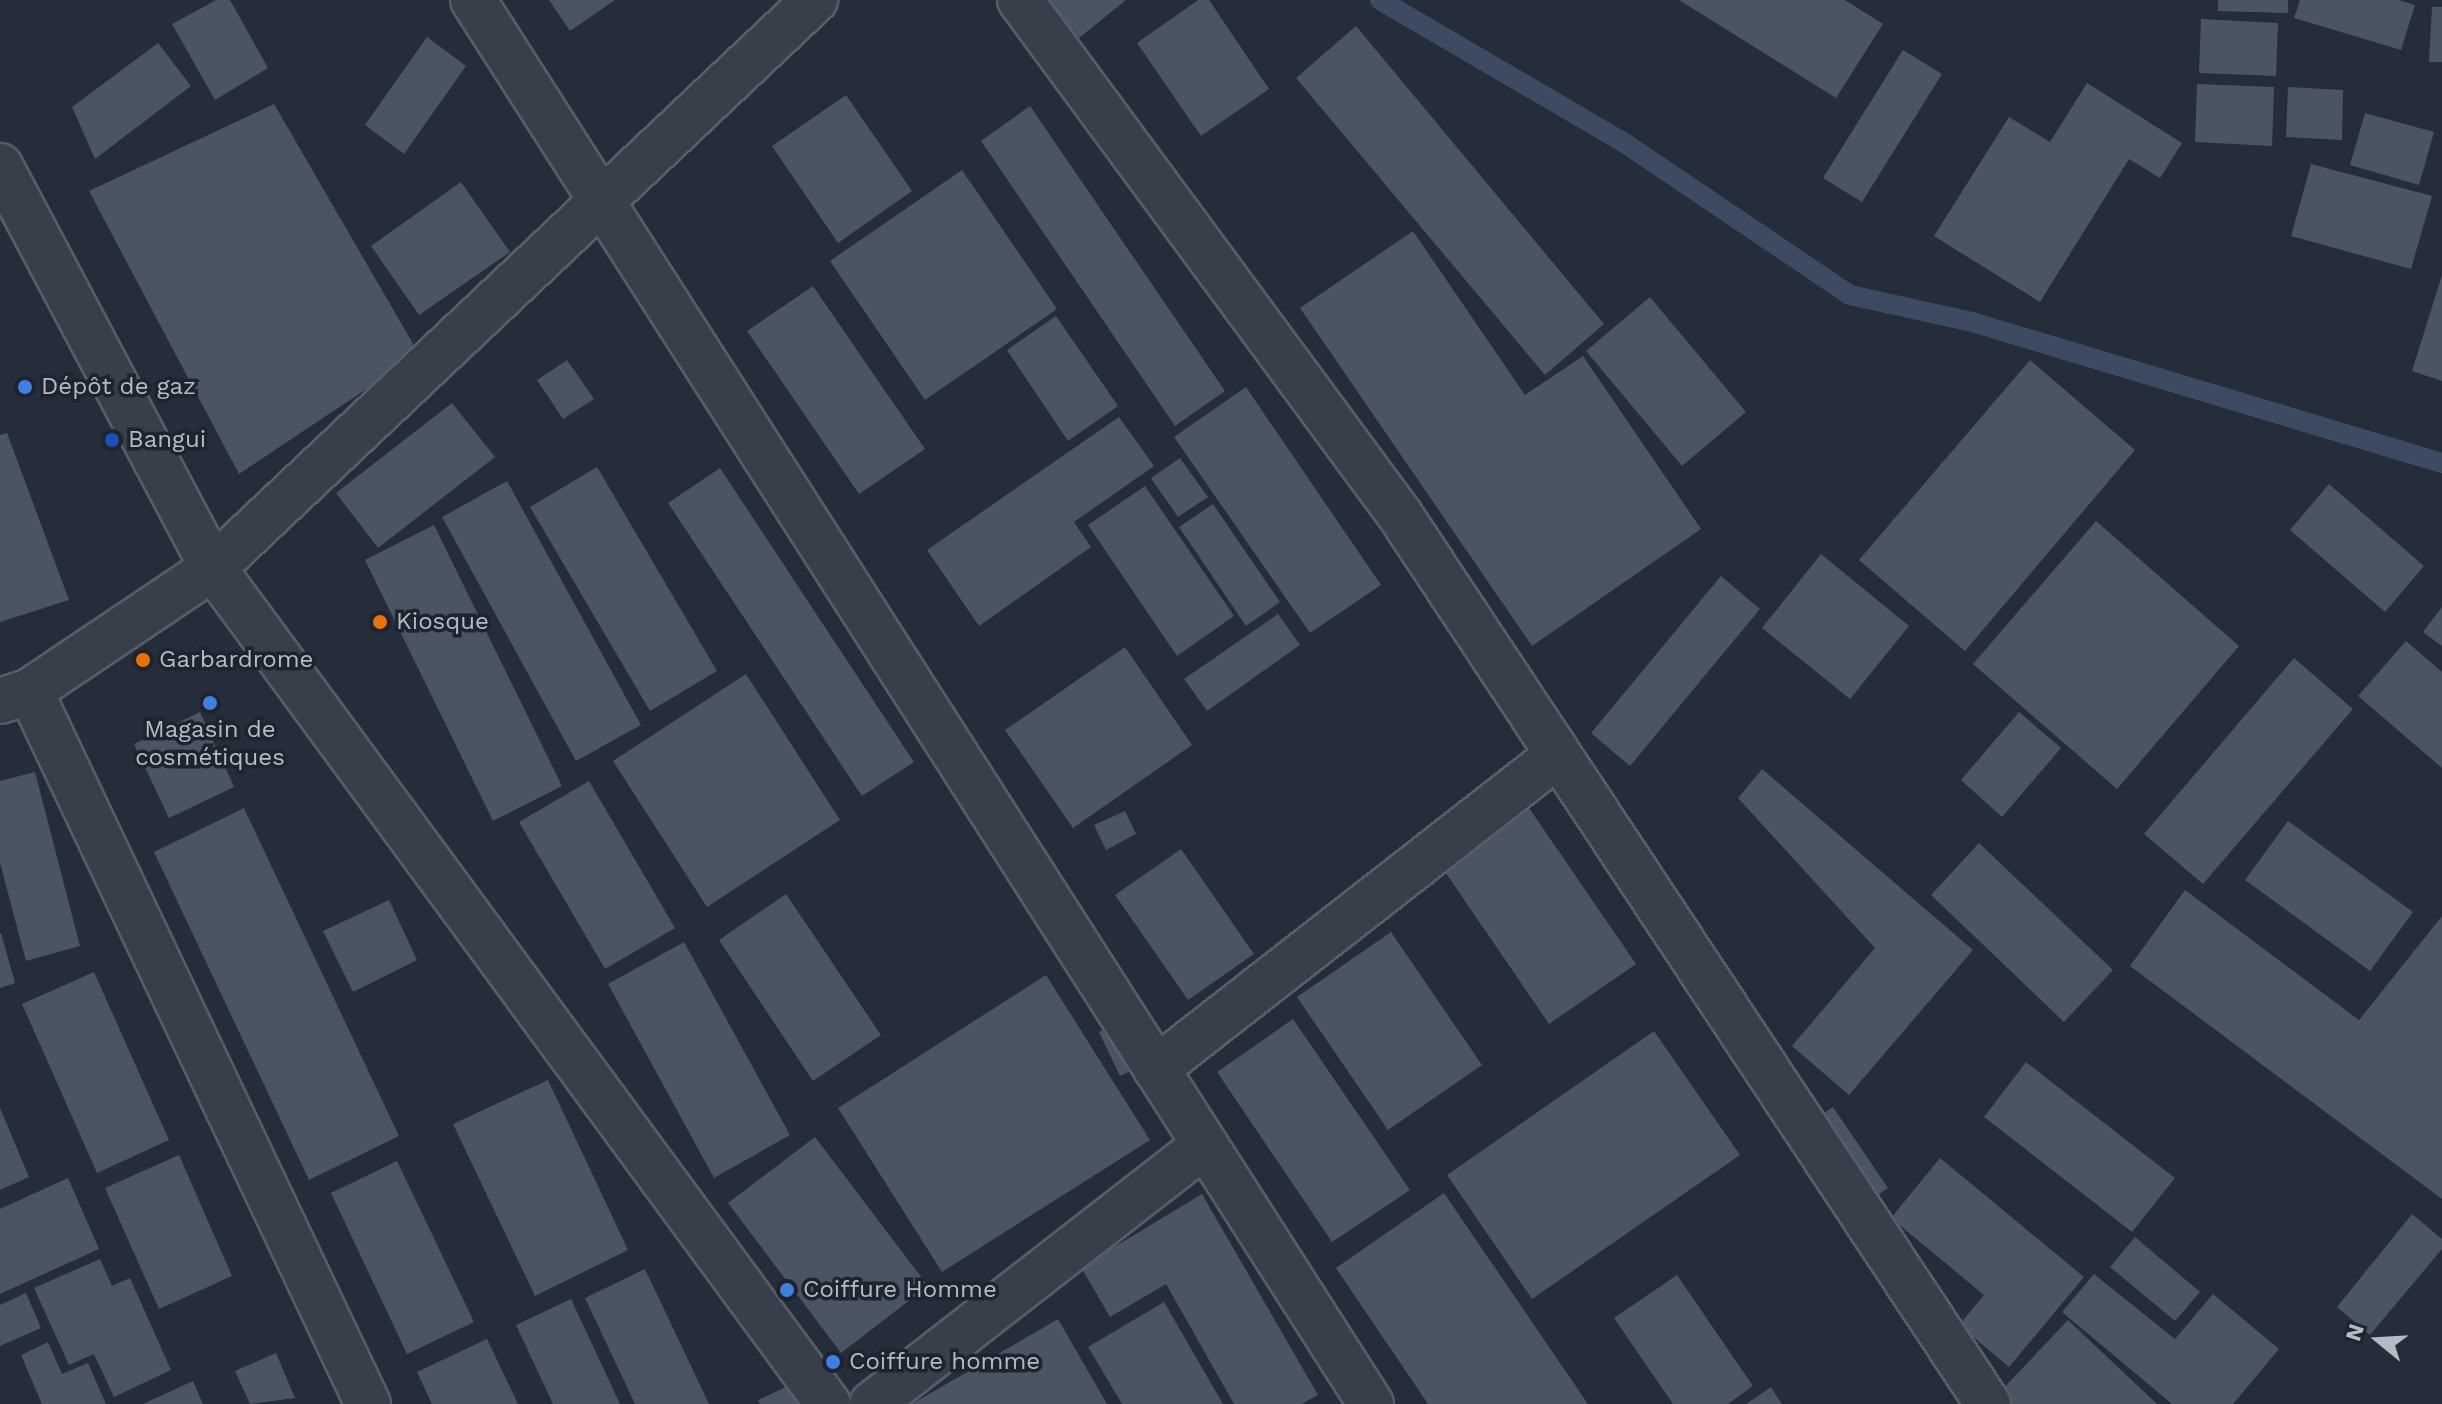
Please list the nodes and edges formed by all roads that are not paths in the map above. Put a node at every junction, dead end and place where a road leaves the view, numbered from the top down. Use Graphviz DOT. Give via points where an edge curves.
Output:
graph roads {
  1 [pos="473,0"];
  2 [pos="815,0"];
  3 [pos="1020,0"];
  4 [pos="0,166"];
  5 [pos="602,207"];
  6 [pos="213,568"];
  7 [pos="15,696"];
  8 [pos="1558,755"];
  9 [pos="1156,1069"];
  10 [pos="1205,1145"];
  11 [pos="368,1404"];
  12 [pos="828,1404"];
  13 [pos="872,1404"];
  14 [pos="1371,1404"];
  15 [pos="1988,1404"];
  1 -- 5 [label="street"];
  2 -- 5 [label="street"];
  3 -- 8 [label="street" via="1400,515"];
  4 -- 6 [label="street"];
  5 -- 6 [label="street"];
  5 -- 9 [label="street"];
  6 -- 7 [label="street"];
  6 -- 12 [label="street"];
  7 -- 11 [label="street"];
  8 -- 9 [label="street"];
  8 -- 15 [label="street"];
  9 -- 10 [label="street"];
  10 -- 13 [label="street"];
  10 -- 14 [label="street"];
}
